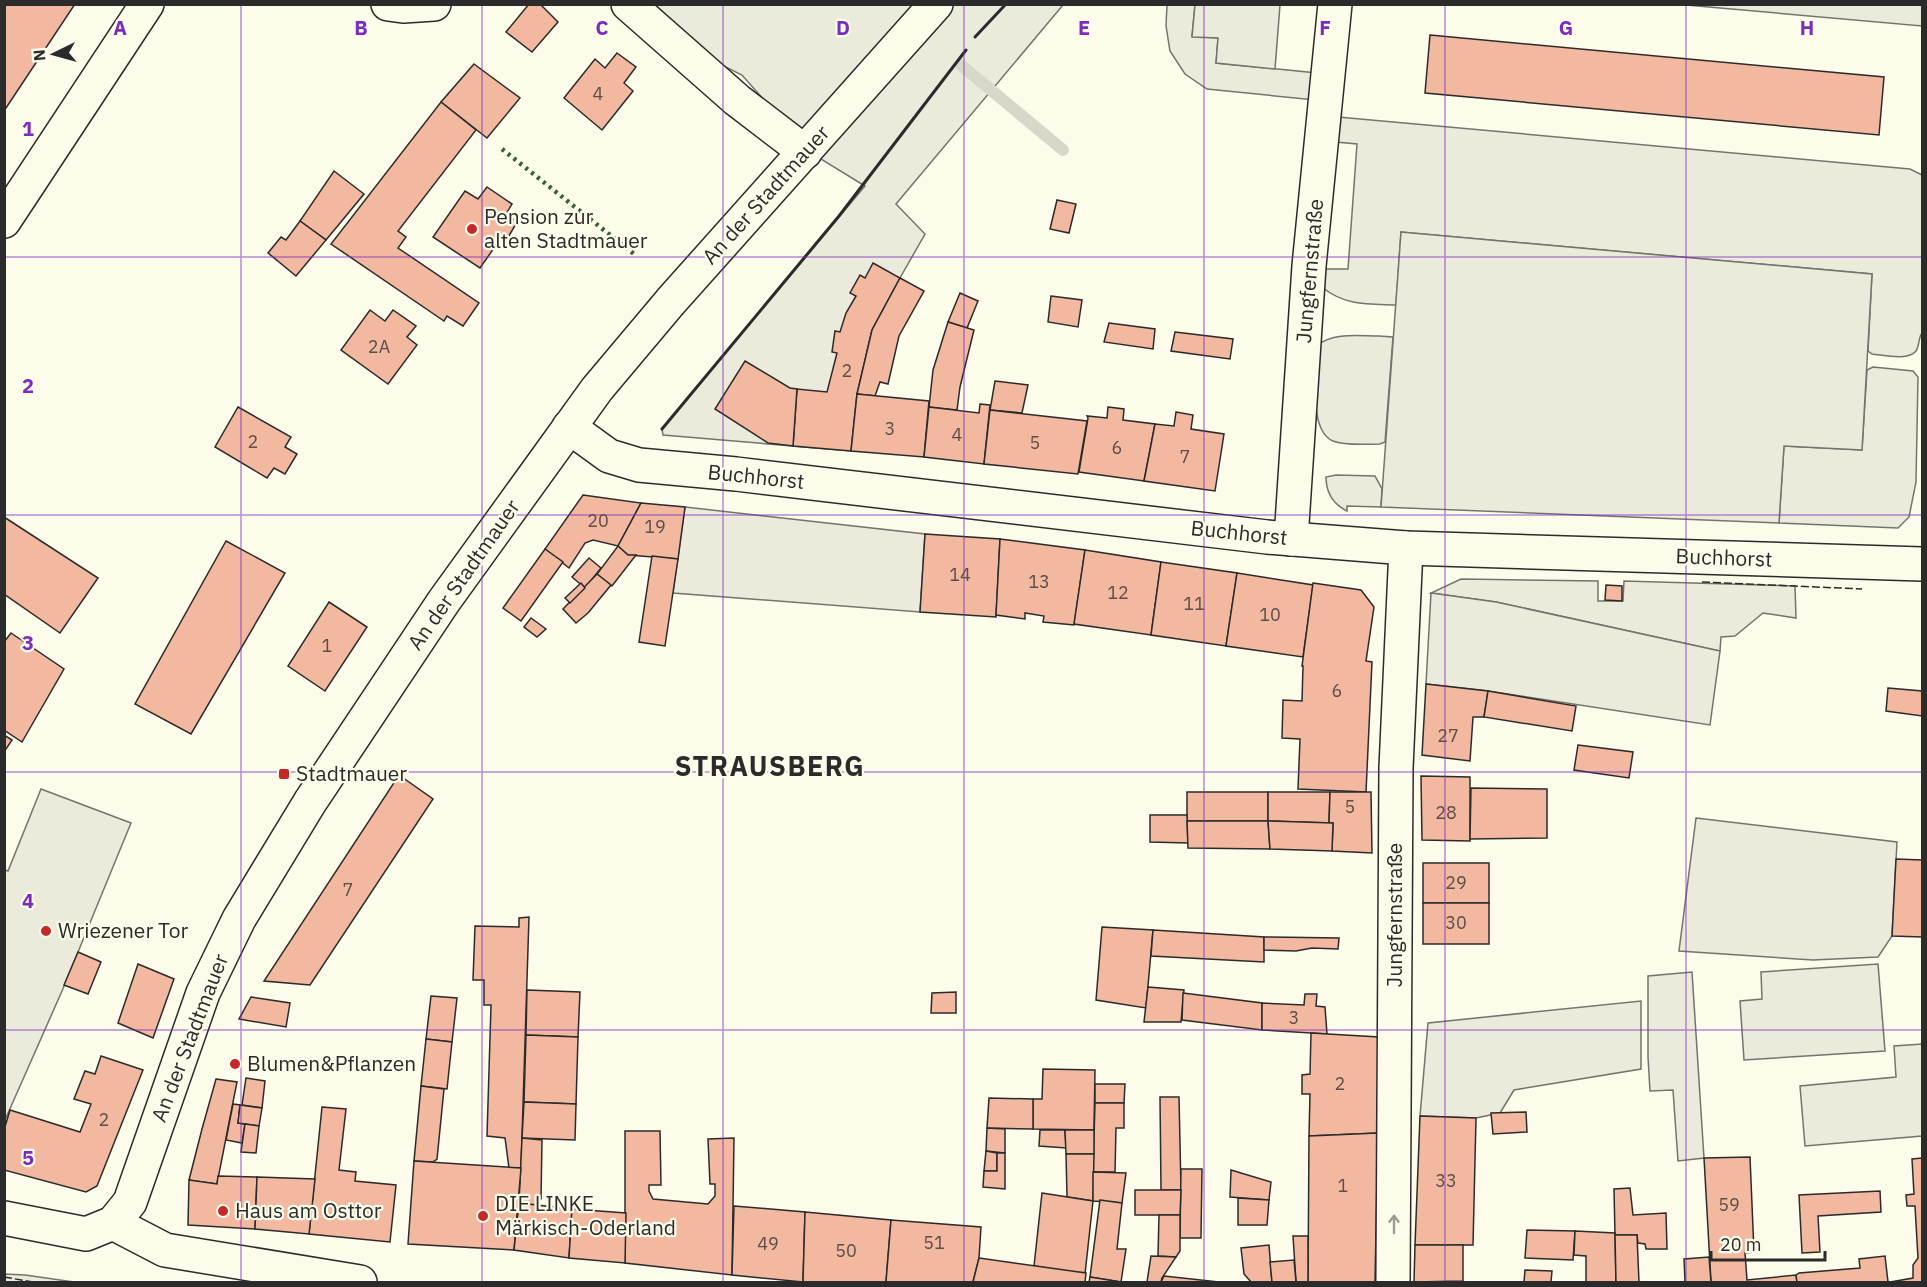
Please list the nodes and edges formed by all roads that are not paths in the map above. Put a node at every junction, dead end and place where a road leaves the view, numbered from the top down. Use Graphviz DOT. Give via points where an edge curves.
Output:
graph roads {
  1 [pos="147,4"];
  2 [pos="387,4"];
  3 [pos="434,4"];
  4 [pos="628,4"];
  5 [pos="936,4"];
  6 [pos="1333,18"];
  7 [pos="805,152"];
  8 [pos="4,221"];
  9 [pos="569,427"];
  10 [pos="1291,539"];
  11 [pos="1406,548"];
  12 [pos="1923,564"];
  13 [pos="4,1218"];
  14 [pos="113,1223"];
  15 [pos="360,1282"];
  16 [pos="1393,1282"];
  1 -- 8 [label="street"];
  2 -- 3 [label="street"];
  4 -- 7 [label="street" via="737,100"];
  5 -- 7 [label="street, An der Stadtmauer"];
  6 -- 10 [label="street, Jungfernstraße" via="1309,266"];
  7 -- 9 [label="street, An der Stadtmauer" via="671,301"];
  9 -- 10 [label="street, Buchhorst" via="609,456 639,465"];
  9 -- 14 [label="street, An der Stadtmauer" via="444,601 310,802 239,919 203,993 130,1202"];
  10 -- 11 [label="street, Buchhorst"];
  11 -- 12 [label="street, Buchhorst"];
  16 -- 11 [label="street, Jungfernstraße, one-way" via="1396,768"];
  13 -- 14 [label="street" via="86,1234"];
  14 -- 15 [label="street" via="165,1250"];
}
